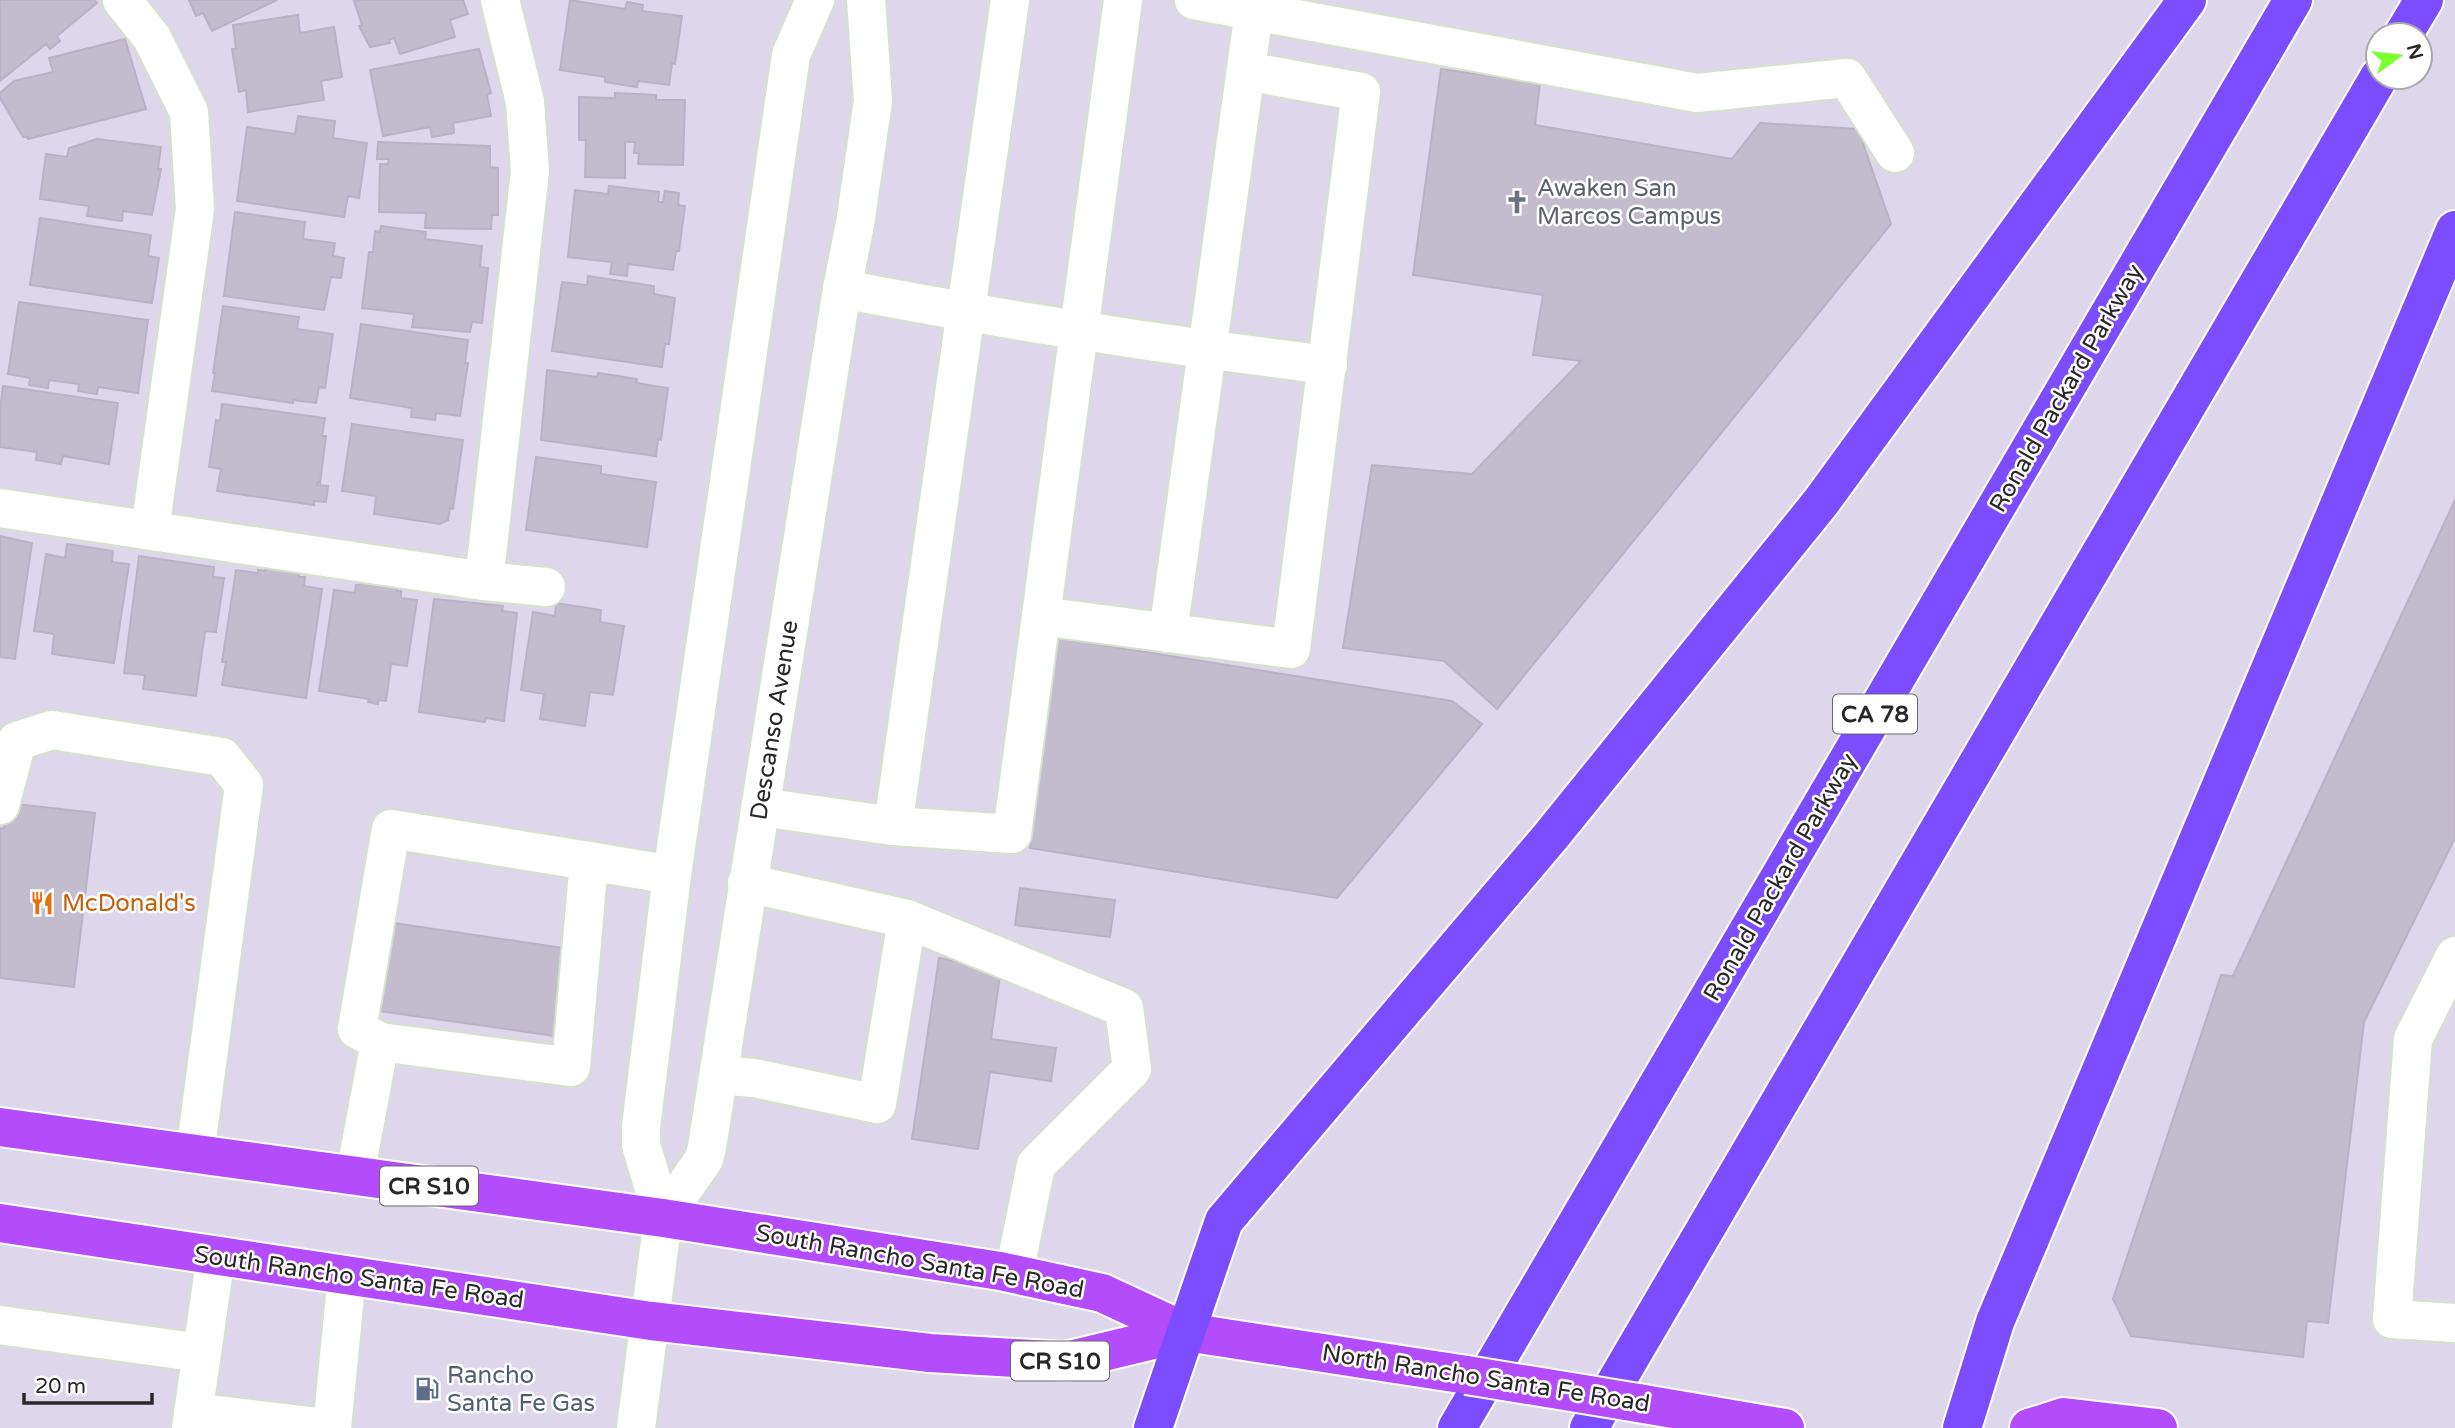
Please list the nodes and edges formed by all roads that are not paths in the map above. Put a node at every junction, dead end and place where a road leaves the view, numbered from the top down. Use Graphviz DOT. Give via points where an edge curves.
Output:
graph roads {
  1 [pos="122,0"];
  2 [pos="500,0"];
  3 [pos="815,0"];
  4 [pos="866,0"];
  5 [pos="1010,0"];
  6 [pos="1123,0"];
  7 [pos="1194,0"];
  8 [pos="2187,0"];
  9 [pos="2293,0"];
  10 [pos="2424,0"];
  11 [pos="1254,11"];
  12 [pos="2411,21"];
  13 [pos="1246,71"];
  14 [pos="2371,91"];
  15 [pos="1895,153"];
  16 [pos="2455,230"];
  17 [pos="842,289"];
  18 [pos="966,313"];
  19 [pos="1079,331"];
  20 [pos="1207,351"];
  21 [pos="1328,365"];
  22 [pos="0,508"];
  23 [pos="150,530"];
  24 [pos="484,581"];
  25 [pos="547,587"];
  26 [pos="1041,616"];
  27 [pos="1168,633"];
  28 [pos="0,805"];
  29 [pos="761,807"];
  30 [pos="893,826"];
  31 [pos="589,861"];
  32 [pos="672,875"];
  33 [pos="747,883"];
  34 [pos="907,919"];
  35 [pos="2455,956"];
  36 [pos="380,1042"];
  37 [pos="719,1075"];
  38 [pos="0,1127"];
  39 [pos="195,1154"];
  40 [pos="355,1175"];
  41 [pos="663,1218"];
  42 [pos="0,1223"];
  43 [pos="216,1256"];
  44 [pos="1014,1274"];
  45 [pos="347,1275"];
  46 [pos="651,1321"];
  47 [pos="2455,1323"];
  48 [pos="0,1325"];
  49 [pos="1186,1332"];
  50 [pos="201,1353"];
  51 [pos="192,1420"];
  52 [pos="330,1428"];
  53 [pos="636,1428"];
  54 [pos="1153,1428"];
  55 [pos="1457,1428"];
  56 [pos="1588,1428"];
  57 [pos="1785,1428"];
  58 [pos="1962,1428"];
  59 [pos="2029,1428"];
  60 [pos="2158,1428"];
  1 -- 23 [label="street" via="152,38 189,112 195,209"];
  2 -- 24 [label="street" via="525,102 530,171"];
  3 -- 32 [label="street" via="791,55"];
  4 -- 17 [label="street, Descanso Avenue" via="873,101"];
  5 -- 18 [label="street"];
  6 -- 19 [label="street"];
  7 -- 11 [label="street"];
  8 -- 49 [label="highway" via="1821,502 1551,836 1224,1221"];
  9 -- 55 [label="highway, Ronald Packard Parkway / CA 78"];
  10 -- 12 [label="highway"];
  11 -- 13 [label="street"];
  11 -- 15 [label="street" via="1697,93 1847,78"];
  13 -- 20 [label="street"];
  13 -- 21 [label="street" via="1361,92"];
  14 -- 56 [label="highway"];
  16 -- 58 [label="highway" via="2000,1309"];
  17 -- 18 [label="street"];
  17 -- 29 [label="street, Descanso Avenue"];
  18 -- 19 [label="street"];
  18 -- 30 [label="street"];
  19 -- 20 [label="street"];
  19 -- 26 [label="street"];
  20 -- 21 [label="street"];
  20 -- 27 [label="street"];
  21 -- 27 [label="street" via="1291,649"];
  22 -- 23 [label="street"];
  23 -- 24 [label="street"];
  24 -- 25 [label="street"];
  26 -- 27 [label="street"];
  26 -- 30 [label="street" via="1012,834"];
  28 -- 39 [label="street" via="17,741 52,730 222,757 244,785"];
  29 -- 30 [label="street"];
  29 -- 33 [label="street, Descanso Avenue"];
  31 -- 32 [label="street"];
  31 -- 36 [label="street" via="571,1066"];
  31 -- 36 [label="street" via="391,829 357,1030"];
  32 -- 41 [label="street" via="641,1127 641,1145"];
  33 -- 34 [label="street"];
  33 -- 37 [label="street, Descanso Avenue"];
  34 -- 37 [label="street" via="877,1104"];
  34 -- 44 [label="street" via="1124,1009 1132,1069 1036,1165"];
  35 -- 47 [label="street" via="2413,1039 2392,1319"];
  36 -- 40 [label="street"];
  37 -- 41 [label="street, Descanso Avenue" via="704,1158"];
  38 -- 39 [label="main road, South Rancho Santa Fe Road / CR S10"];
  39 -- 40 [label="main road, South Rancho Santa Fe Road / CR S10"];
  40 -- 41 [label="main road, South Rancho Santa Fe Road / CR S10"];
  41 -- 44 [label="main road, South Rancho Santa Fe Road / CR S10"];
  41 -- 46 [label="street, Descanso Avenue"];
  42 -- 43 [label="main road, South Rancho Santa Fe Road / CR S10"];
  43 -- 45 [label="main road, South Rancho Santa Fe Road / CR S10"];
  43 -- 50 [label="street"];
  44 -- 49 [label="main road, South Rancho Santa Fe Road / CR S10" via="1102,1293"];
  45 -- 46 [label="main road, South Rancho Santa Fe Road / CR S10"];
  45 -- 52 [label="street"];
  46 -- 49 [label="main road, South Rancho Santa Fe Road / CR S10" via="930,1353 1066,1361"];
  46 -- 53 [label="street, Descanso Avenue"];
  48 -- 50 [label="street"];
  49 -- 54 [label="highway"];
  49 -- 57 [label="main road, North Rancho Santa Fe Road / CR S10, bridge"];
  50 -- 51 [label="street"];
  51 -- 52 [label="street"];
  59 -- 60 [label="main road" via="2064,1417"];
}
